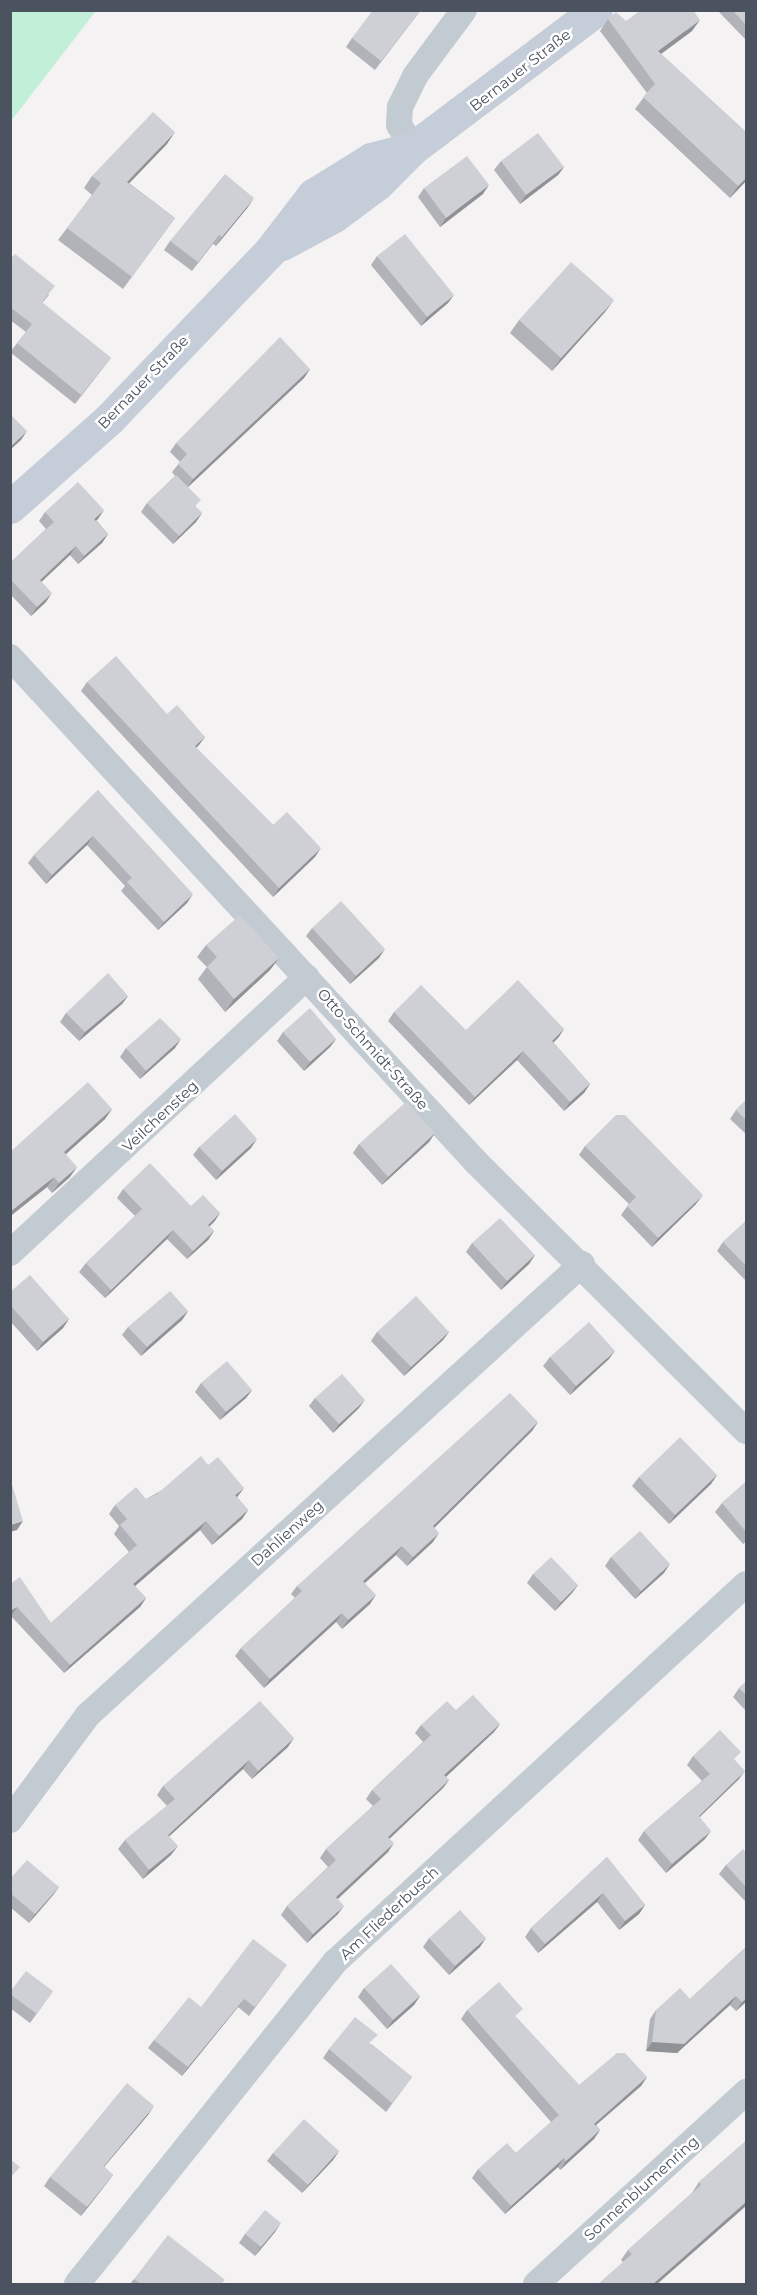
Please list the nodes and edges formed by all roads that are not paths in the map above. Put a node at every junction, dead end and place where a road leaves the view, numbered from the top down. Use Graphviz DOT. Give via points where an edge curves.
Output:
graph roads {
  1 [pos="464,10"];
  2 [pos="596,10"];
  3 [pos="414,148"];
  4 [pos="10,507"];
  5 [pos="10,657"];
  6 [pos="307,977"];
  7 [pos="10,1253"];
  8 [pos="582,1264"];
  9 [pos="747,1431"];
  10 [pos="747,1584"];
  11 [pos="10,1820"];
  12 [pos="747,2092"];
  13 [pos="77,2284"];
  14 [pos="536,2284"];
  1 -- 3 [label="street" via="415,76 400,107 399,125"];
  2 -- 3 [label="main road, Bernauer Straße"];
  3 -- 4 [label="main road, Bernauer Straße" via="377,184 334,216 270,251 109,419"];
  5 -- 6 [label="street, Otto-Schmidt-Straße"];
  6 -- 7 [label="street, Veilchensteg"];
  6 -- 8 [label="street, Otto-Schmidt-Straße" via="476,1162"];
  8 -- 9 [label="street, Otto-Schmidt-Straße"];
  8 -- 11 [label="street, Dahlienweg" via="88,1715"];
  10 -- 13 [label="street, Am Fliederbusch" via="335,1962"];
  12 -- 14 [label="street, Sonnenblumenring"];
}
